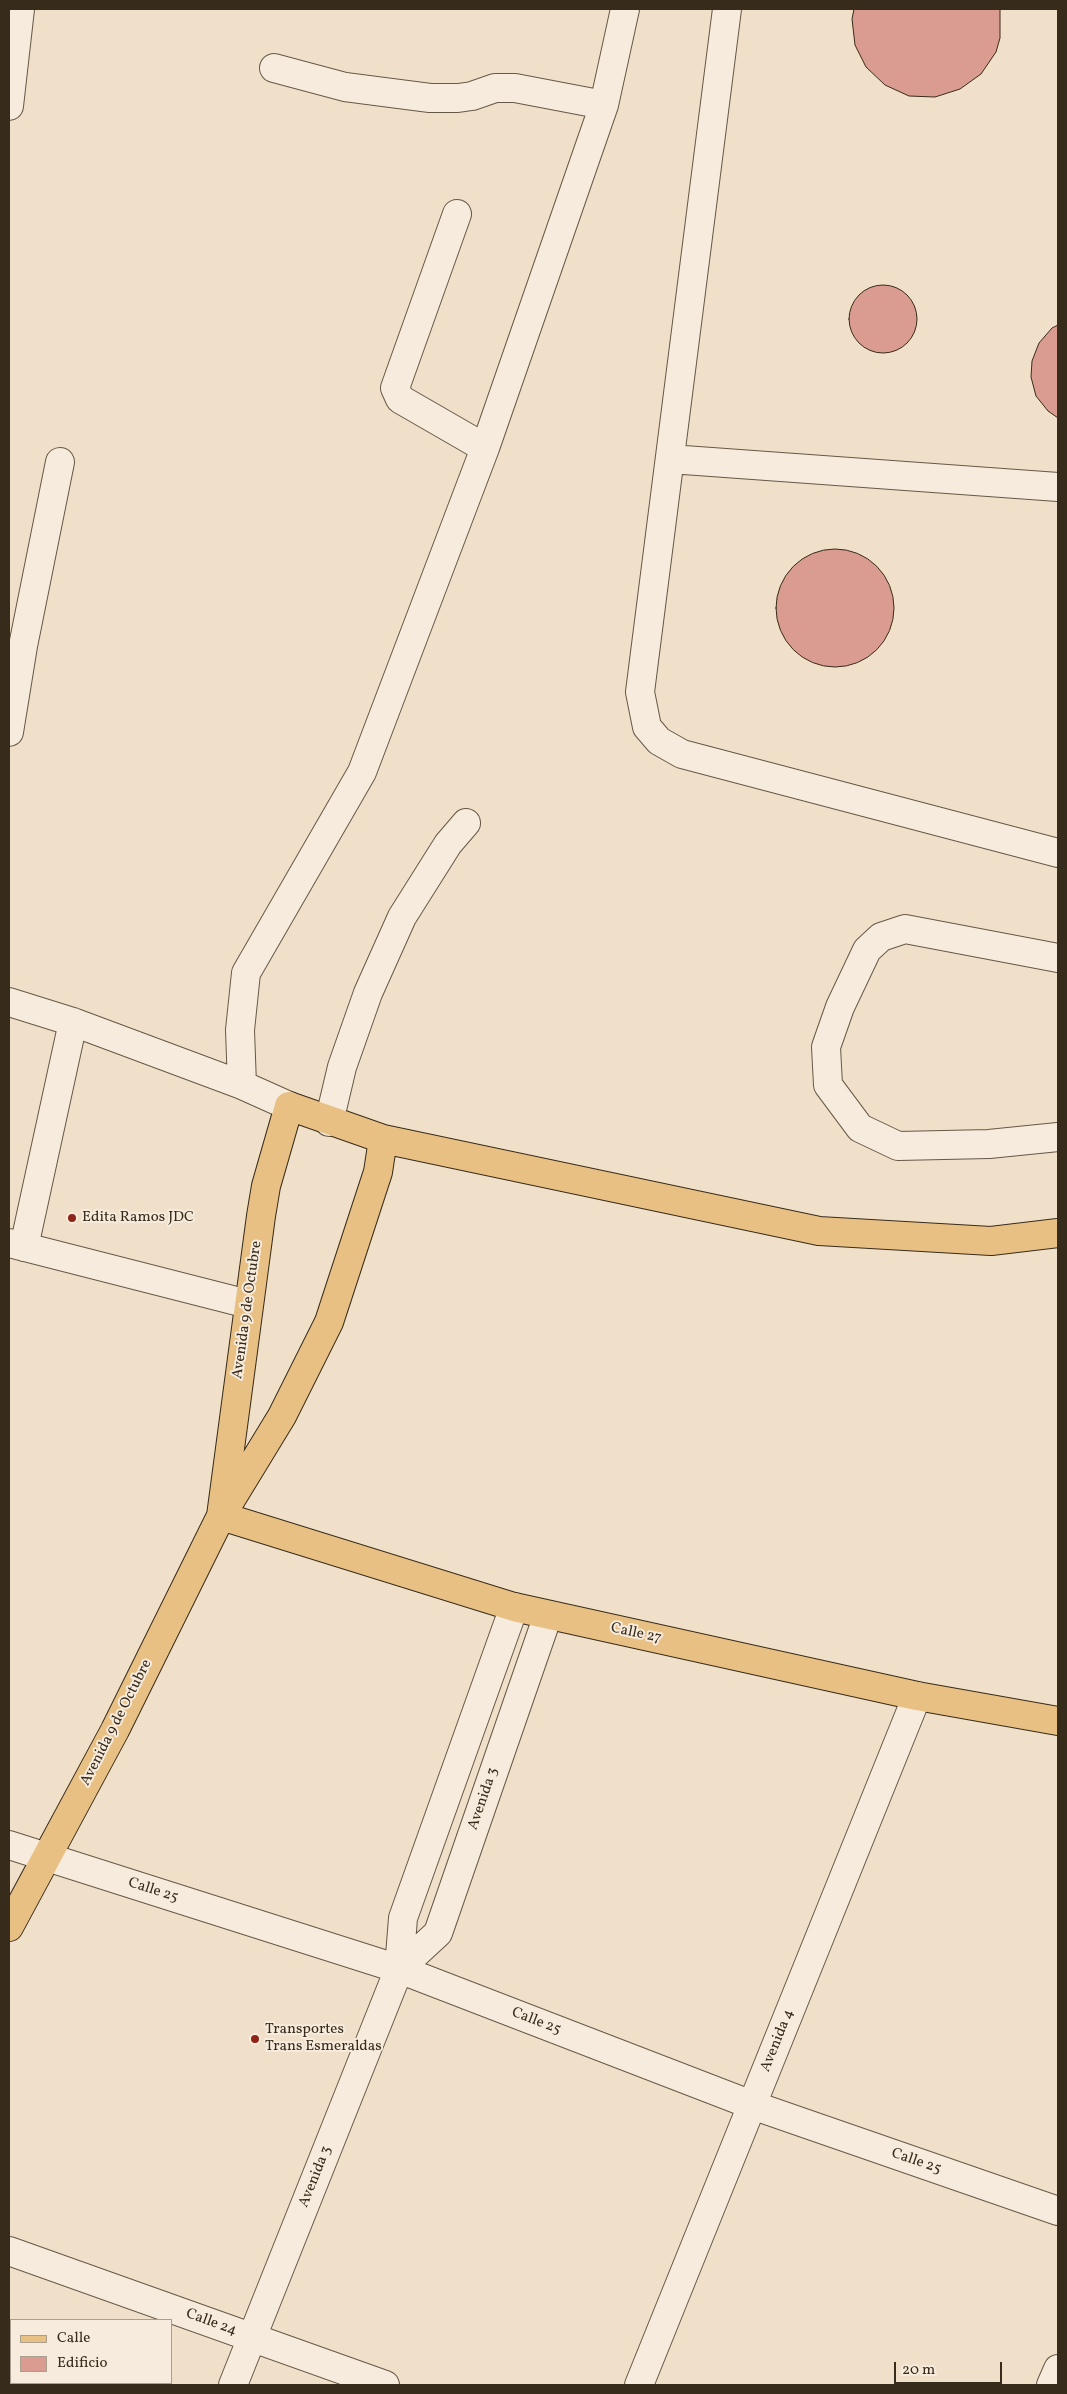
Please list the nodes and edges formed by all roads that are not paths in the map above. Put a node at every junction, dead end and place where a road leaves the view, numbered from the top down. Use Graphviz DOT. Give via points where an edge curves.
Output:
graph roads {
  1 [pos="20,9"];
  2 [pos="624,9"];
  3 [pos="727,9"];
  4 [pos="274,68"];
  5 [pos="604,105"];
  6 [pos="9,106"];
  7 [pos="457,214"];
  8 [pos="485,448"];
  9 [pos="670,459"];
  10 [pos="60,462"];
  11 [pos="1058,487"];
  12 [pos="9,732"];
  13 [pos="466,824"];
  14 [pos="1058,853"];
  15 [pos="1058,958"];
  16 [pos="9,1002"];
  17 [pos="73,1022"];
  18 [pos="242,1085"];
  19 [pos="289,1106"];
  20 [pos="329,1122"];
  21 [pos="1058,1137"];
  22 [pos="383,1139"];
  23 [pos="1058,1233"];
  24 [pos="16,1245"];
  25 [pos="248,1304"];
  26 [pos="221,1516"];
  27 [pos="514,1607"];
  28 [pos="548,1615"];
  29 [pos="917,1696"];
  30 [pos="1058,1721"];
  31 [pos="9,1845"];
  32 [pos="45,1856"];
  33 [pos="9,1927"];
  34 [pos="399,1969"];
  35 [pos="752,2105"];
  36 [pos="1058,2211"];
  37 [pos="9,2251"];
  38 [pos="252,2338"];
  39 [pos="1058,2369"];
  40 [pos="233,2385"];
  41 [pos="385,2385"];
  42 [pos="639,2385"];
  43 [pos="1052,2385"];
  1 -- 6 [label="street"];
  2 -- 5 [label="street"];
  3 -- 9 [label="street"];
  4 -- 5 [label="street" via="344,87 430,98 458,98 495,88 515,88"];
  5 -- 8 [label="street"];
  7 -- 8 [label="street" via="395,388 400,400"];
  8 -- 18 [label="street" via="362,772 246,973 240,1030"];
  9 -- 11 [label="street"];
  9 -- 14 [label="street" via="640,692 647,727 655,738 682,754"];
  10 -- 12 [label="street" via="22,646"];
  13 -- 20 [label="street" via="448,844 402,917 342,1067"];
  15 -- 21 [label="street" via="905,929 881,937 867,950 840,1007 826,1047 828,1085 860,1128 898,1146 989,1144"];
  16 -- 17 [label="street"];
  17 -- 18 [label="street"];
  17 -- 24 [label="street"];
  18 -- 19 [label="street"];
  19 -- 20 [label="main road"];
  19 -- 25 [label="main road, Avenida 9 de Octubre" via="266,1186"];
  20 -- 22 [label="main road"];
  22 -- 23 [label="main road" via="819,1231 991,1241"];
  22 -- 26 [label="main road, Avenida 9 de Octubre" via="378,1172 329,1322 282,1416"];
  24 -- 25 [label="street"];
  25 -- 26 [label="main road, Avenida 9 de Octubre"];
  26 -- 27 [label="main road, Calle 27"];
  26 -- 32 [label="main road, Avenida 9 de Octubre" via="115,1730"];
  27 -- 28 [label="main road, Calle 27"];
  27 -- 34 [label="street, Avenida 3" via="403,1918"];
  28 -- 29 [label="main road, Calle 27"];
  28 -- 34 [label="street, Avenida 3" via="438,1933"];
  29 -- 30 [label="main road, Calle 27"];
  29 -- 35 [label="street, Avenida 4"];
  31 -- 32 [label="street, Calle 25"];
  32 -- 33 [label="main road, Avenida 9 de Octubre"];
  32 -- 34 [label="street, Calle 25"];
  34 -- 35 [label="street, Calle 25"];
  34 -- 38 [label="street, Avenida 3"];
  35 -- 36 [label="street, Calle 25"];
  35 -- 42 [label="street, Avenida 4"];
  37 -- 38 [label="street, Calle 24"];
  38 -- 40 [label="street, Avenida 3"];
  38 -- 41 [label="street, Calle 24"];
  39 -- 43 [label="street"];
}
